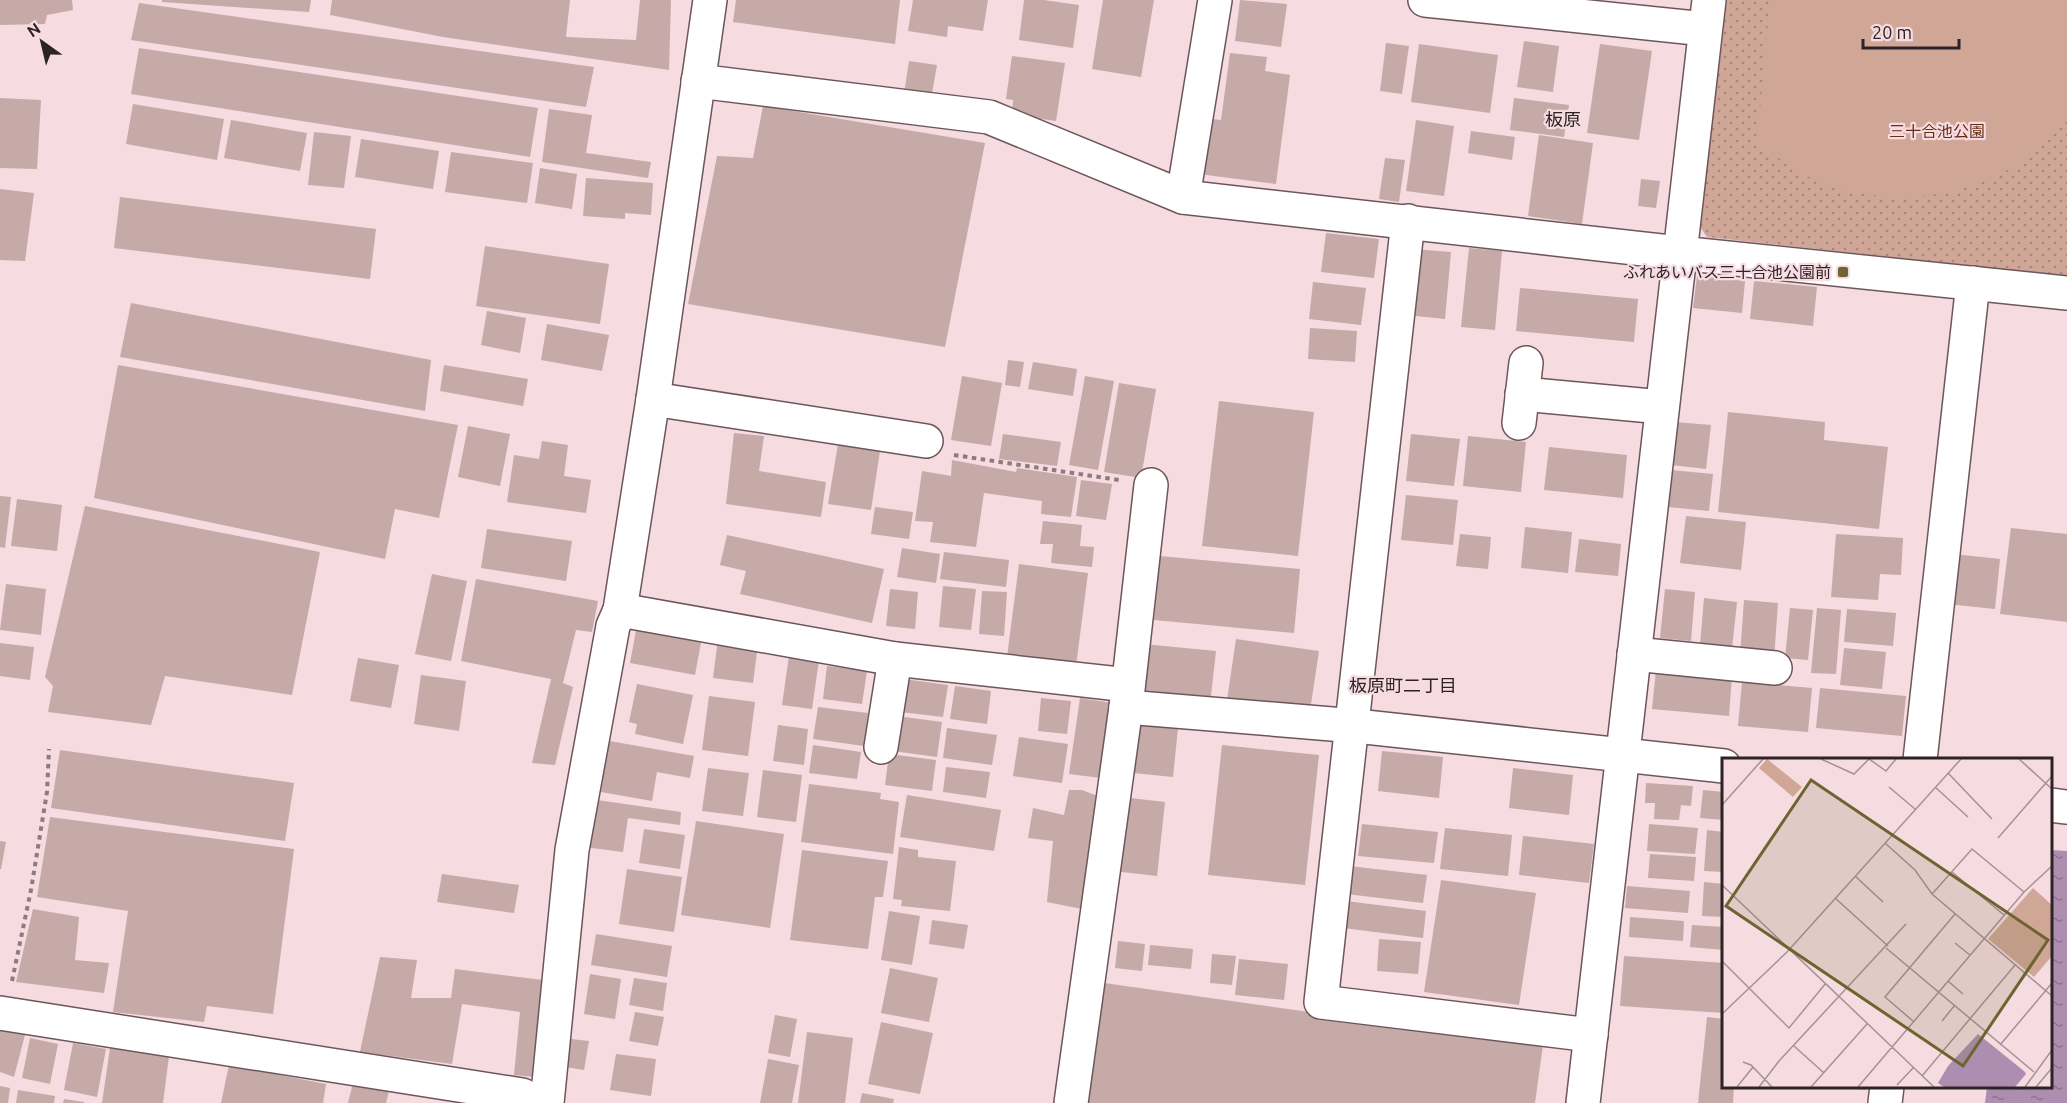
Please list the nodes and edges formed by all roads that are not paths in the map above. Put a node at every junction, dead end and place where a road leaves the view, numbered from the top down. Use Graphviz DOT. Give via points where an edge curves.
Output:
graph roads {
  1 [pos="710,0"];
  2 [pos="1215,0"];
  3 [pos="1425,0"];
  4 [pos="1707,15"];
  5 [pos="698,81"];
  6 [pos="1183,197"];
  7 [pos="1408,221"];
  8 [pos="1679,253"];
  9 [pos="1973,283"];
  10 [pos="2067,293"];
  11 [pos="1522,394"];
  12 [pos="653,399"];
  13 [pos="1662,407"];
  14 [pos="926,441"];
  15 [pos="1151,485"];
  16 [pos="620,610"];
  17 [pos="1634,654"];
  18 [pos="896,658"];
  19 [pos="1775,668"];
  20 [pos="1127,696"];
  21 [pos="1352,726"];
  22 [pos="881,747"];
  23 [pos="1623,753"];
  24 [pos="1920,758"];
  25 [pos="1722,766"];
  26 [pos="2052,805"];
  27 [pos="2067,807"];
  28 [pos="3,1014"];
  29 [pos="1591,1035"];
  30 [pos="1887,1088"];
  31 [pos="539,1103"];
  32 [pos="547,1103"];
  33 [pos="1071,1103"];
  34 [pos="1583,1103"];
  35 [pos="1885,1103"];
  1 -- 5 [label="street"];
  2 -- 6 [label="street"];
  3 -- 4 [label="street"];
  4 -- 8 [label="street"];
  5 -- 6 [label="street" via="989,117"];
  5 -- 12 [label="street"];
  6 -- 7 [label="street"];
  7 -- 8 [label="street"];
  7 -- 21 [label="street"];
  8 -- 9 [label="street"];
  8 -- 13 [label="street"];
  9 -- 10 [label="street"];
  9 -- 24 [label="street"];
  11 -- 13 [label="street"];
  12 -- 14 [label="street"];
  12 -- 16 [label="street"];
  13 -- 17 [label="street"];
  15 -- 20 [label="street"];
  16 -- 18 [label="street"];
  16 -- 32 [label="street" via="613,626 572,850"];
  17 -- 19 [label="street"];
  17 -- 23 [label="street"];
  18 -- 20 [label="street"];
  18 -- 22 [label="street"];
  20 -- 21 [label="street"];
  20 -- 33 [label="street"];
  21 -- 23 [label="street"];
  21 -- 29 [label="street" via="1321,1002"];
  23 -- 25 [label="street"];
  23 -- 29 [label="street"];
  26 -- 27 [label="street"];
  28 -- 31 [label="street" via="522,1095"];
  29 -- 34 [label="street"];
  30 -- 35 [label="street"];
}
